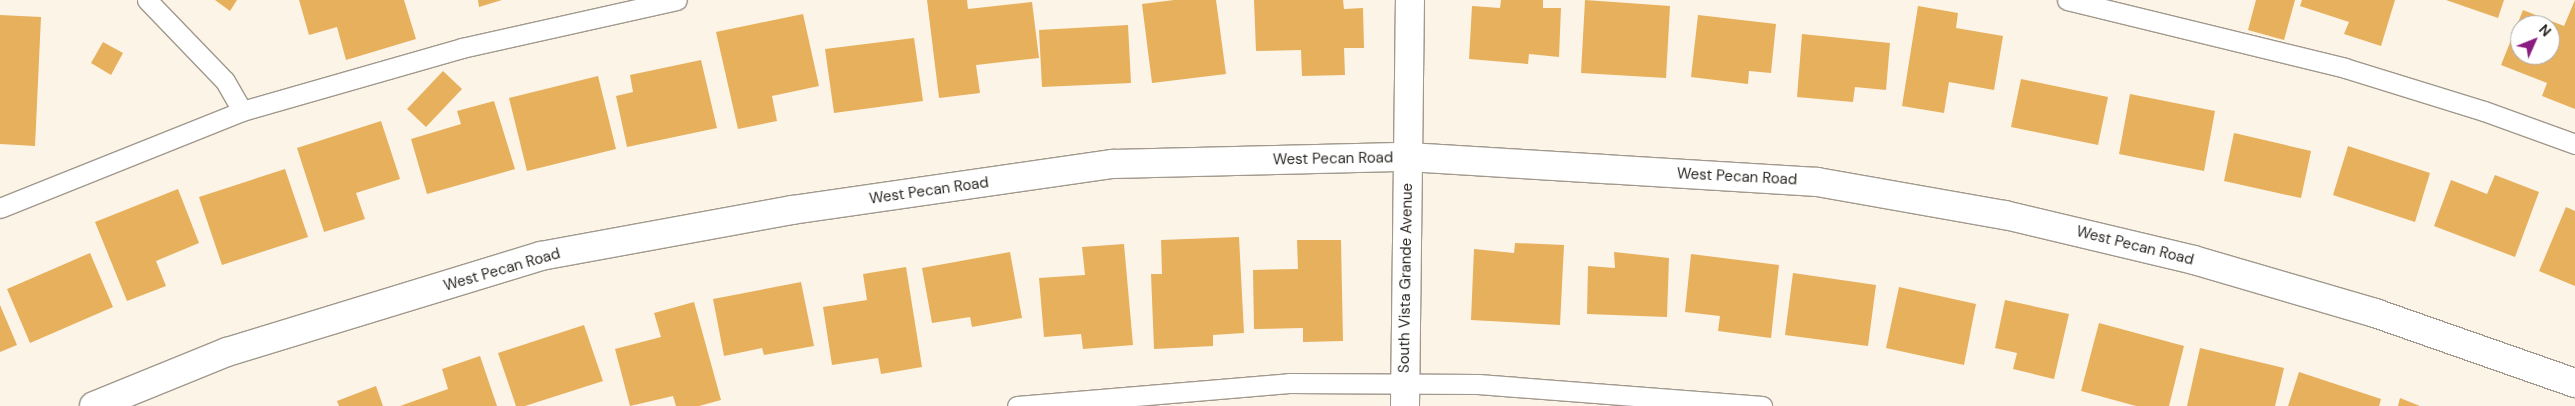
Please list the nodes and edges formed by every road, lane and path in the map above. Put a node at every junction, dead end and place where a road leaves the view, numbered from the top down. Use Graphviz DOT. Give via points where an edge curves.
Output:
graph roads {
  1 [pos="147,0"];
  2 [pos="677,0"];
  3 [pos="1410,0"];
  4 [pos="2067,0"];
  5 [pos="242,111"];
  6 [pos="2575,144"];
  7 [pos="1408,157"];
  8 [pos="0,208"];
  9 [pos="2575,383"];
  10 [pos="1405,395"];
  11 [pos="94,406"];
  12 [pos="1017,406"];
  13 [pos="1762,406"];
  1 -- 5 [label="lane" via="225,81"];
  2 -- 5 [label="lane" via="462,48"];
  3 -- 7 [label="street, South Vista Grande Avenue"];
  4 -- 6 [label="lane" via="2345,68 2484,111"];
  5 -- 8 [label="lane"];
  7 -- 9 [label="street, West Pecan Road" via="1817,182 2005,215 2194,260 2347,305"];
  7 -- 10 [label="street, South Vista Grande Avenue"];
  7 -- 11 [label="street, West Pecan Road" via="1113,164 792,210 541,256 227,352"];
  10 -- 12 [label="lane" via="1289,383"];
  10 -- 13 [label="lane" via="1478,384"];
}
